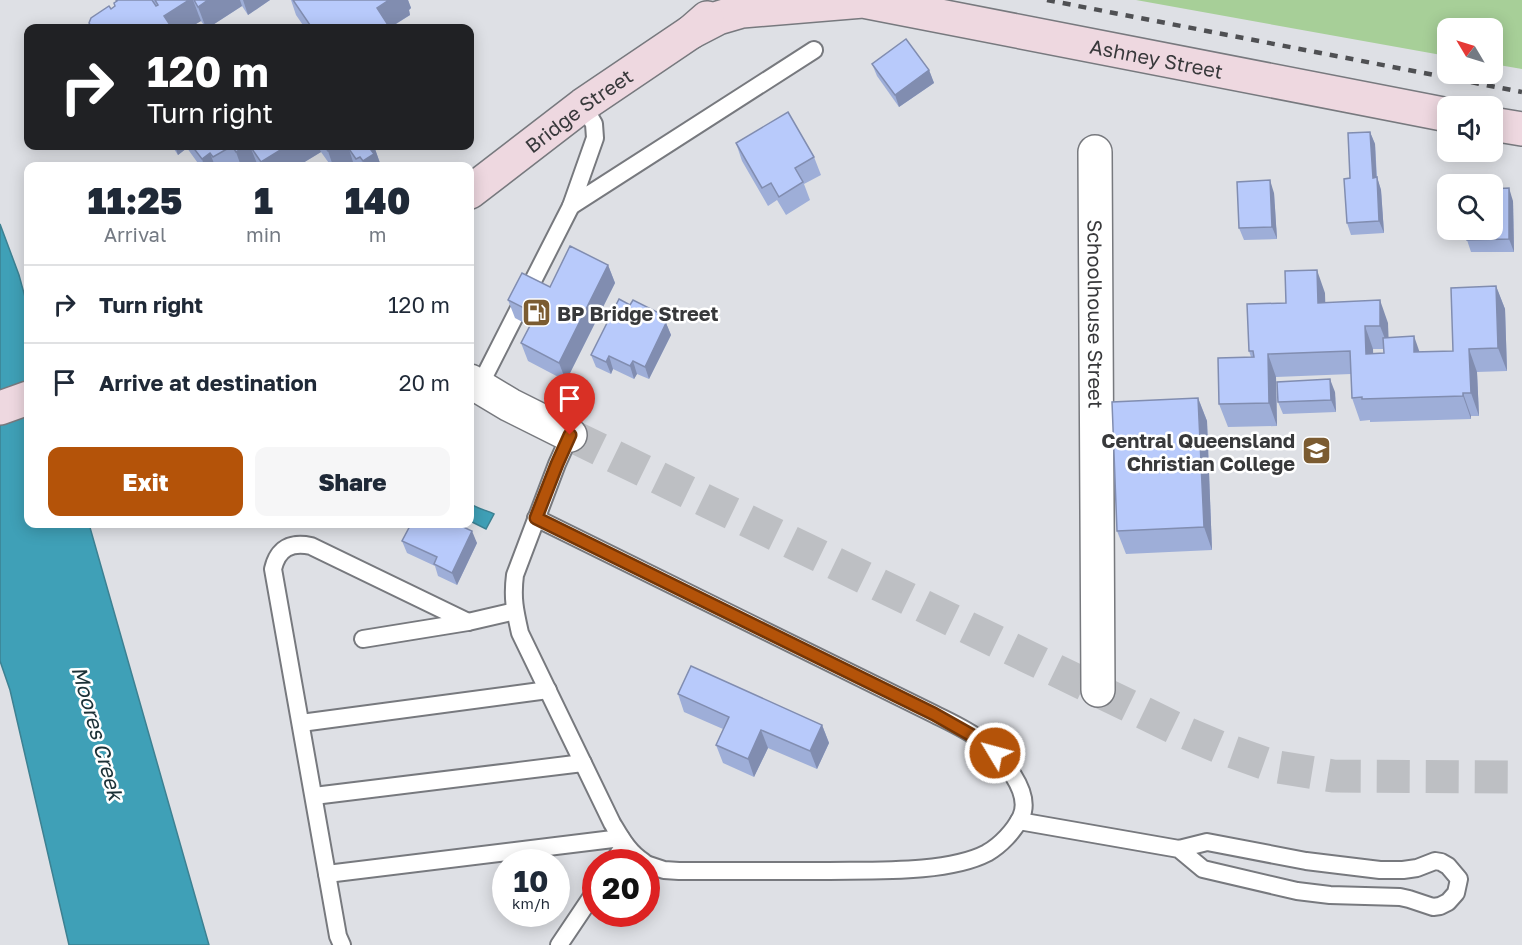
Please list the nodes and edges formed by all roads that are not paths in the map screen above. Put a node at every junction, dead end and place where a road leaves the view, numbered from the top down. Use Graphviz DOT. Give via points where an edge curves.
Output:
graph roads {
  1 [pos="729,0"];
  2 [pos="864,1"];
  3 [pos="690,32"];
  4 [pos="814,50"];
  5 [pos="583,105"];
  6 [pos="1437,113"];
  7 [pos="1503,125"];
  8 [pos="1522,129"];
  9 [pos="1095,152"];
  10 [pos="496,173"];
  11 [pos="474,189"];
  12 [pos="571,206"];
  13 [pos="474,212"];
  14 [pos="475,384"];
  15 [pos="24,399"];
  16 [pos="0,408"];
  17 [pos="570,435"];
  18 [pos="536,518"];
  19 [pos="515,610"];
  20 [pos="468,622"];
  21 [pos="363,639"];
  22 [pos="548,690"];
  23 [pos="1098,690"];
  24 [pos="301,723"];
  25 [pos="583,763"];
  26 [pos="314,796"];
  27 [pos="1019,820"];
  28 [pos="623,841"];
  29 [pos="619,849"];
  30 [pos="629,849"];
  31 [pos="1179,849"];
  32 [pos="660,869"];
  33 [pos="327,874"];
  34 [pos="582,911"];
  35 [pos="342,945"];
  36 [pos="559,945"];
  1 -- 3 [label="street, Bridge Street"];
  2 -- 3 [label="street, Bridge Street" via="742,11"];
  2 -- 6 [label="street, Ashney Street"];
  3 -- 5 [label="street, Bridge Street"];
  4 -- 12 [label="lane"];
  5 -- 10 [label="street, Bridge Street"];
  5 -- 12 [label="lane" via="594,124 595,138"];
  7 -- 8 [label="street"];
  9 -- 23 [label="street, Schoolhouse Street"];
  10 -- 11 [label="street, Bridge Street"];
  10 -- 13 [label="street"];
  12 -- 14 [label="lane"];
  14 -- 17 [label="street"];
  15 -- 16 [label="street"];
  17 -- 18 [label="lane"];
  18 -- 19 [label="lane" via="515,575"];
  18 -- 27 [label="lane" via="980,740 995,753 1024,796"];
  19 -- 20 [label="lane"];
  19 -- 22 [label="lane" via="520,633"];
  20 -- 21 [label="lane"];
  20 -- 24 [label="lane" via="311,546 290,546 276,559 273,569"];
  22 -- 24 [label="lane"];
  22 -- 25 [label="lane"];
  24 -- 26 [label="lane"];
  25 -- 26 [label="lane"];
  25 -- 28 [label="lane"];
  26 -- 33 [label="lane"];
  27 -- 31 [label="lane"];
  27 -- 32 [label="lane" via="1005,839 987,852 939,866 877,870"];
  28 -- 29 [label="lane"];
  28 -- 30 [label="lane"];
  28 -- 33 [label="lane"];
  31 -- 31 [label="lane" via="1207,842 1380,870 1417,868 1434,861 1448,866 1459,879 1456,893 1448,902 1433,907 1400,897 1296,891 1203,869"];
  33 -- 35 [label="lane"];
  34 -- 36 [label="lane"];
}
